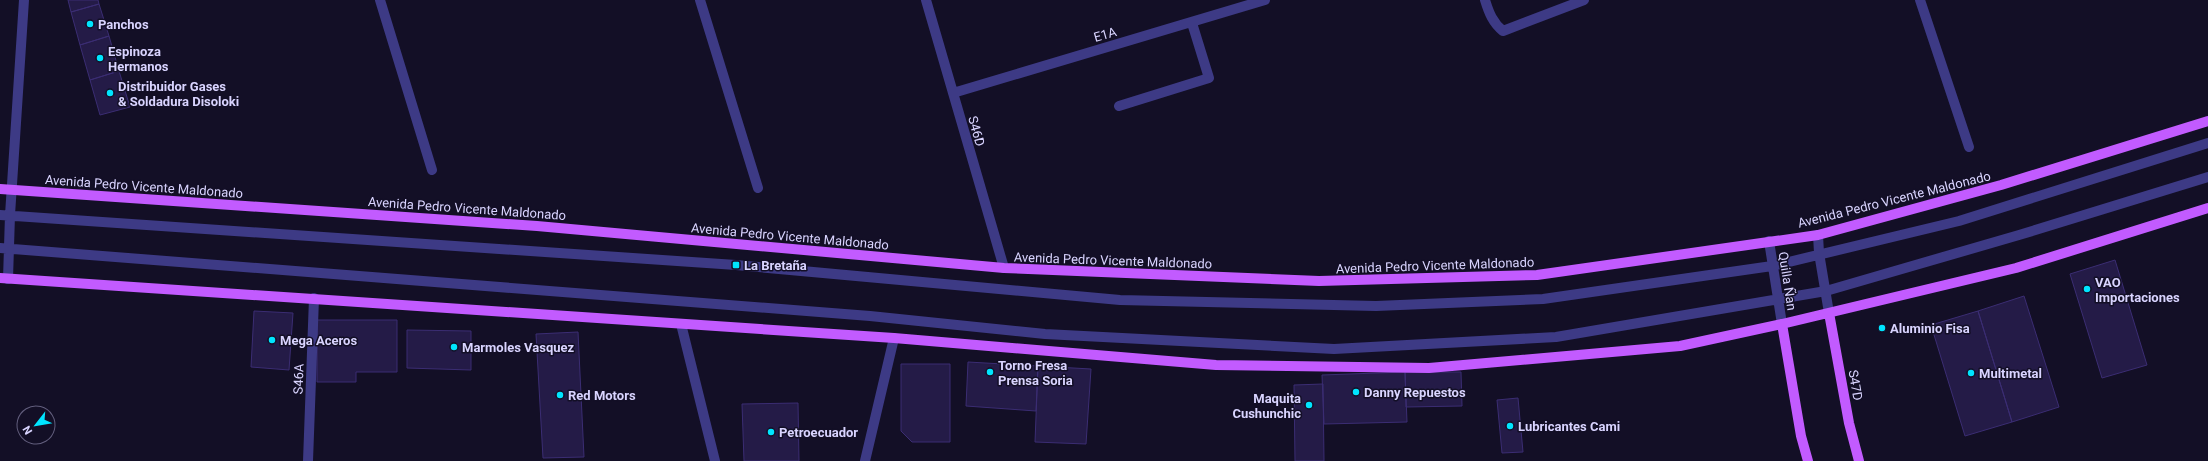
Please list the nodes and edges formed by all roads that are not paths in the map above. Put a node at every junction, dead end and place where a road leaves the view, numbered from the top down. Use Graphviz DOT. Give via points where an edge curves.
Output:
graph roads {
  1 [pos="24,0"];
  2 [pos="380,0"];
  3 [pos="700,0"];
  4 [pos="926,0"];
  5 [pos="1265,0"];
  6 [pos="1485,0"];
  7 [pos="1584,0"];
  8 [pos="1920,0"];
  9 [pos="1192,23"];
  10 [pos="953,93"];
  11 [pos="1119,106"];
  12 [pos="2208,121"];
  13 [pos="2208,143"];
  14 [pos="1969,147"];
  15 [pos="432,170"];
  16 [pos="2208,177"];
  17 [pos="758,188"];
  18 [pos="0,189"];
  19 [pos="12,190"];
  20 [pos="2208,208"];
  21 [pos="5,215"];
  22 [pos="1818,234"];
  23 [pos="1769,241"];
  24 [pos="5,248"];
  25 [pos="1819,253"];
  26 [pos="1772,266"];
  27 [pos="1004,268"];
  28 [pos="4,278"];
  29 [pos="1826,291"];
  30 [pos="314,298"];
  31 [pos="1778,300"];
  32 [pos="1830,313"];
  33 [pos="681,324"];
  34 [pos="1782,324"];
  35 [pos="894,338"];
  36 [pos="308,461"];
  37 [pos="715,461"];
  38 [pos="865,461"];
  39 [pos="1808,461"];
  40 [pos="1859,461"];
  1 -- 19 [label="street"];
  2 -- 15 [label="street"];
  3 -- 17 [label="street"];
  4 -- 10 [label="street, S46D"];
  5 -- 9 [label="street, E1A"];
  6 -- 7 [label="street" via="1490,16 1496,26 1503,31"];
  8 -- 14 [label="street"];
  9 -- 10 [label="street, E1A"];
  9 -- 11 [label="street" via="1208,78"];
  10 -- 27 [label="street, S46D"];
  12 -- 22 [label="main road, Avenida Pedro Vicente Maldonado" via="2001,185"];
  13 -- 25 [label="street" via="1959,221"];
  16 -- 29 [label="street"];
  18 -- 19 [label="main road, Avenida Pedro Vicente Maldonado"];
  19 -- 21 [label="street"];
  19 -- 27 [label="main road, Avenida Pedro Vicente Maldonado" via="537,226"];
  20 -- 32 [label="main road" via="2016,268"];
  21 -- 24 [label="street"];
  21 -- 26 [label="street" via="736,265 1120,300 1376,306 1543,299"];
  22 -- 23 [label="main road, Avenida Pedro Vicente Maldonado"];
  22 -- 25 [label="street"];
  23 -- 26 [label="street, Quilla Ñan"];
  23 -- 27 [label="main road, Avenida Pedro Vicente Maldonado" via="1529,275 1319,281"];
  24 -- 28 [label="street"];
  24 -- 31 [label="street" via="870,316 1045,334 1334,349 1556,337"];
  25 -- 26 [label="street"];
  25 -- 29 [label="street"];
  26 -- 31 [label="street, Quilla Ñan"];
  28 -- 30 [label="main road"];
  29 -- 31 [label="street"];
  29 -- 32 [label="street"];
  30 -- 33 [label="main road"];
  30 -- 36 [label="street, S46A"];
  31 -- 34 [label="street, Quilla Ñan"];
  32 -- 34 [label="main road"];
  32 -- 40 [label="main road, S47D" via="1849,423"];
  33 -- 35 [label="main road"];
  33 -- 37 [label="street"];
  34 -- 35 [label="main road" via="1680,346 1429,368 1216,365"];
  34 -- 39 [label="main road" via="1800,436"];
  35 -- 38 [label="street"];
}
